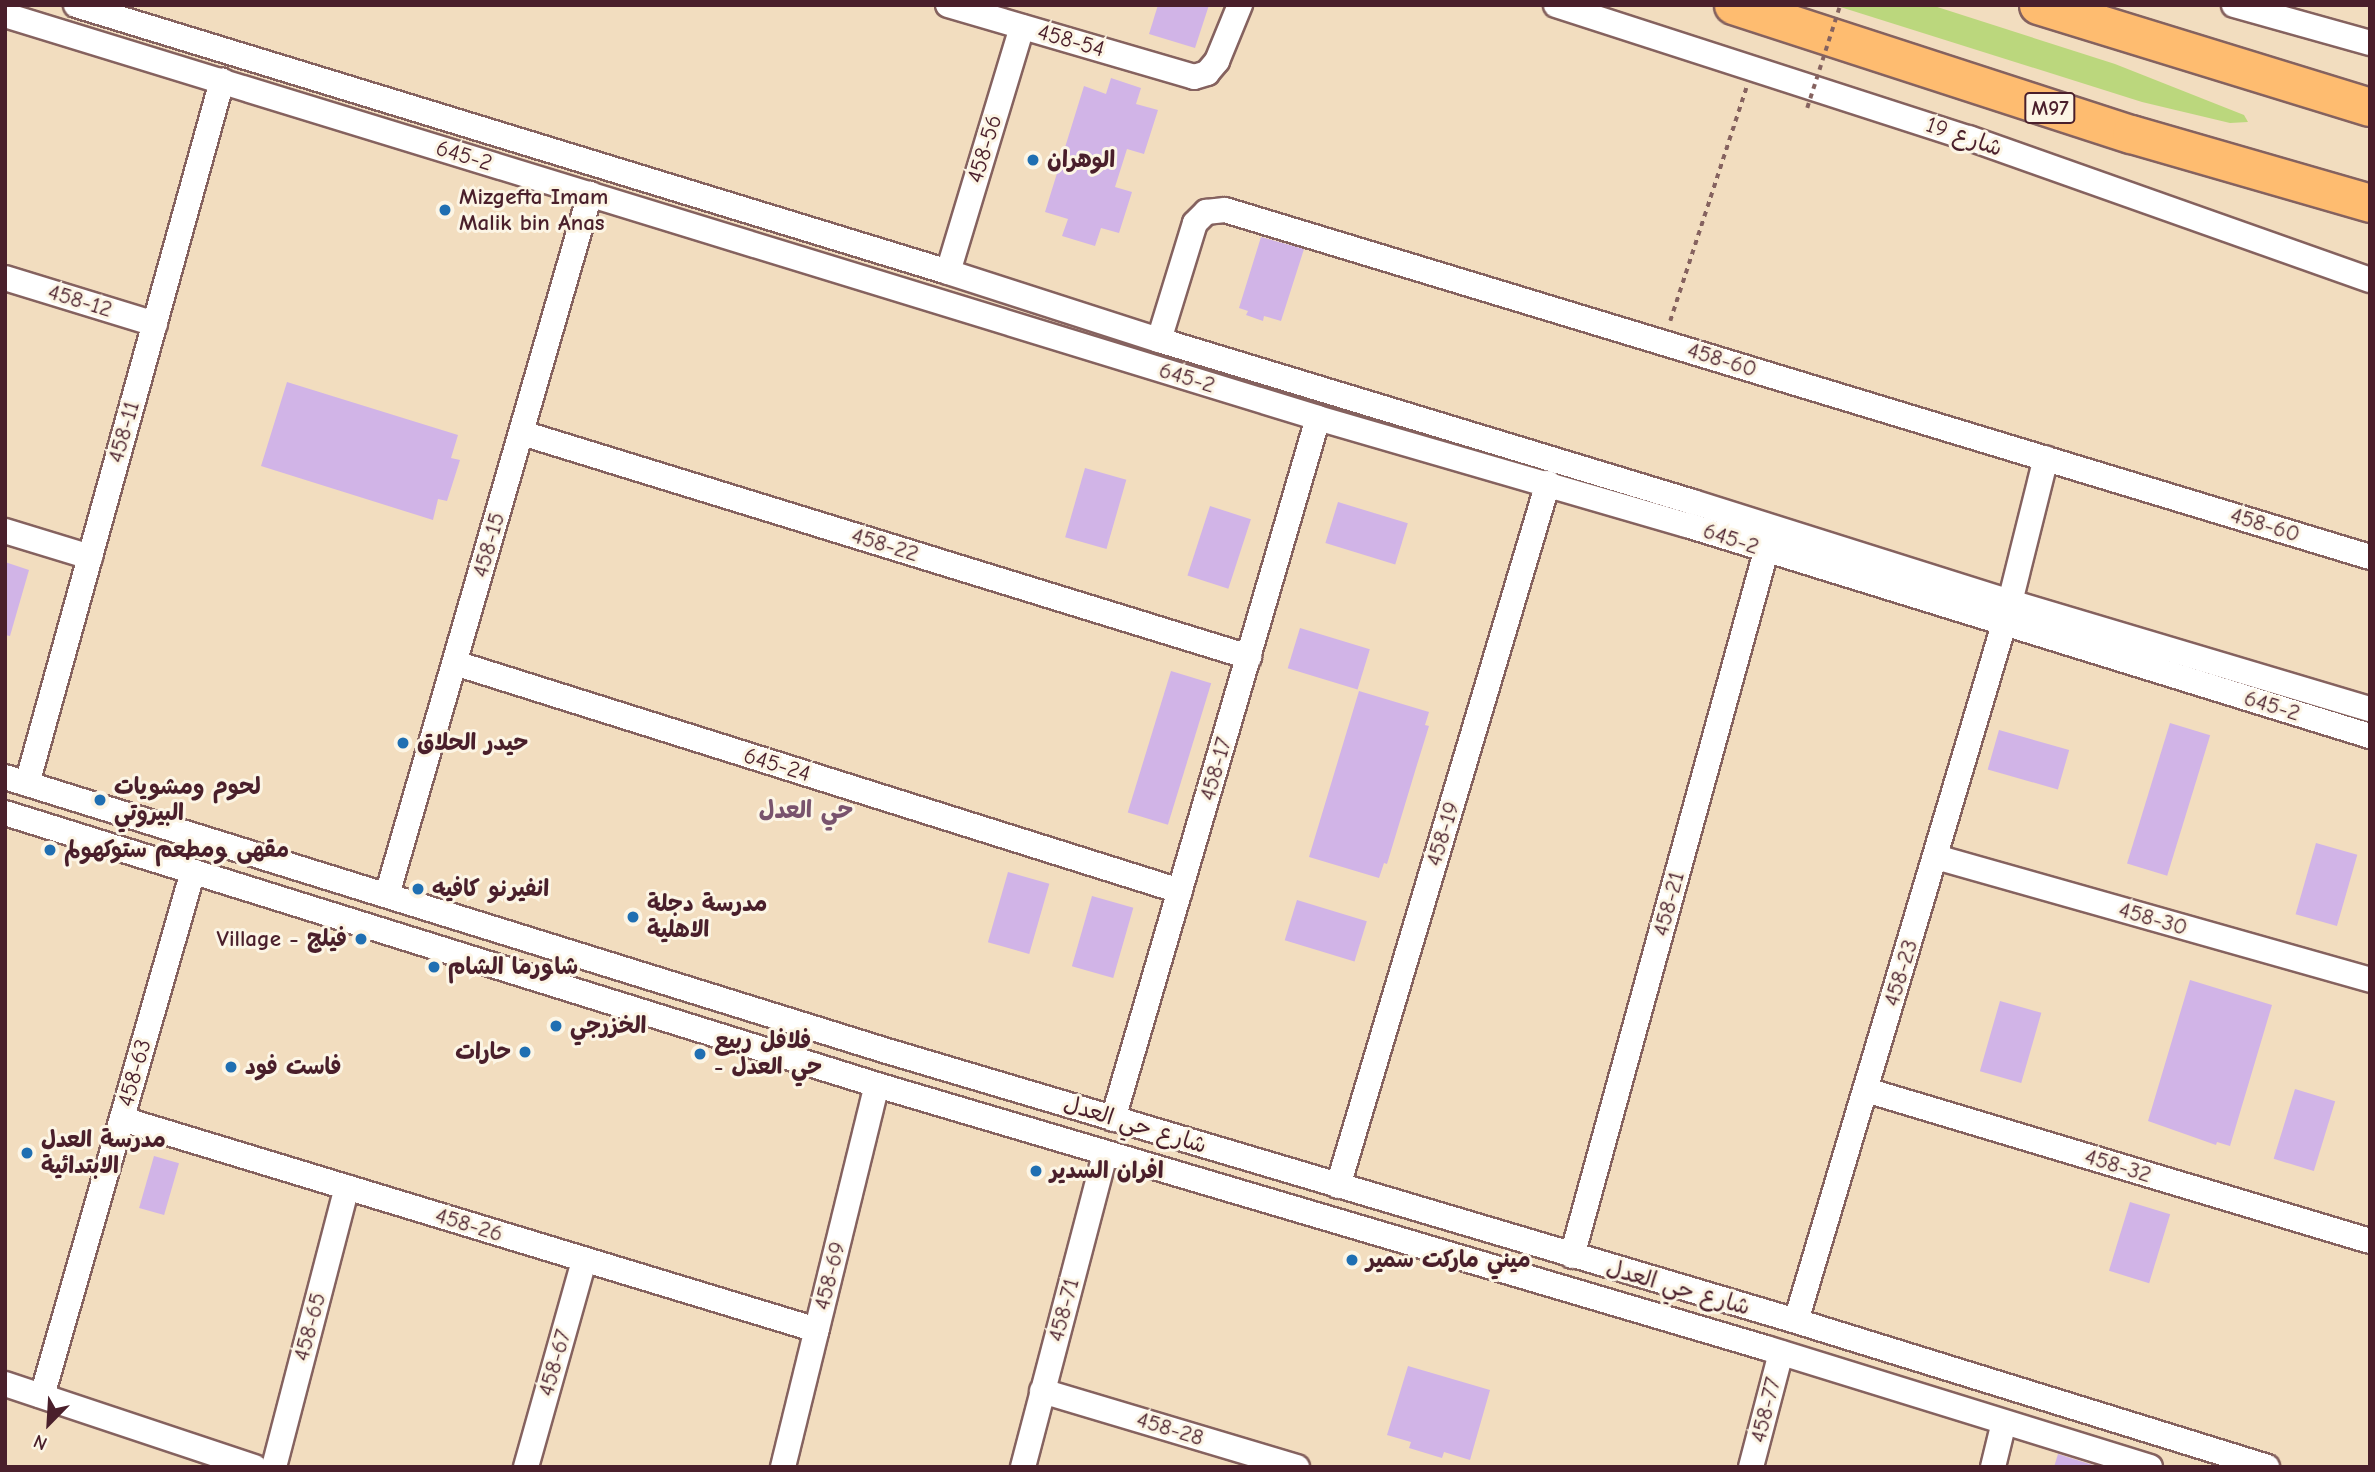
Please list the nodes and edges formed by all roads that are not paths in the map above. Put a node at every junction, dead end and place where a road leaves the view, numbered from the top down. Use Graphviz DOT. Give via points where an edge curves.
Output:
graph roads {
  1 [pos="76,5"];
  2 [pos="948,5"];
  3 [pos="1240,5"];
  4 [pos="1556,5"];
  5 [pos="1733,5"];
  6 [pos="2038,5"];
  7 [pos="2234,5"];
  8 [pos="5,15"];
  9 [pos="1022,27"];
  10 [pos="2370,43"];
  11 [pos="222,81"];
  12 [pos="2370,107"];
  13 [pos="2131,134"];
  14 [pos="590,194"];
  15 [pos="2370,203"];
  16 [pos="2370,226"];
  17 [pos="948,272"];
  18 [pos="5,278"];
  19 [pos="2370,280"];
  20 [pos="155,324"];
  21 [pos="1159,340"];
  22 [pos="1318,418"];
  23 [pos="522,433"];
  24 [pos="2046,458"];
  25 [pos="1548,483"];
  26 [pos="1690,513"];
  27 [pos="5,531"];
  28 [pos="1766,551"];
  29 [pos="2370,556"];
  30 [pos="90,557"];
  31 [pos="2007,613"];
  32 [pos="1249,657"];
  33 [pos="455,663"];
  34 [pos="2370,709"];
  35 [pos="2370,736"];
  36 [pos="16,780"];
  37 [pos="5,813"];
  38 [pos="1936,857"];
  39 [pos="193,871"];
  40 [pos="1180,891"];
  41 [pos="387,895"];
  42 [pos="526,938"];
  43 [pos="518,971"];
  44 [pos="2370,980"];
  45 [pos="877,1085"];
  46 [pos="1866,1090"];
  47 [pos="122,1119"];
  48 [pos="1113,1119"];
  49 [pos="1105,1154"];
  50 [pos="1338,1186"];
  51 [pos="347,1187"];
  52 [pos="2370,1241"];
  53 [pos="1572,1256"];
  54 [pos="584,1260"];
  55 [pos="1786,1319"];
  56 [pos="817,1330"];
  57 [pos="1774,1350"];
  58 [pos="5,1384"];
  59 [pos="1042,1391"];
  60 [pos="42,1396"];
  61 [pos="2004,1422"];
  62 [pos="1261,1462"];
  63 [pos="255,1467"];
  64 [pos="274,1467"];
  65 [pos="526,1467"];
  66 [pos="783,1467"];
  67 [pos="1023,1467"];
  68 [pos="1297,1467"];
  69 [pos="1751,1467"];
  70 [pos="1993,1467"];
  71 [pos="2150,1467"];
  72 [pos="2267,1467"];
  1 -- 17 [label="street, 645-2"];
  2 -- 9 [label="street, 458-54"];
  3 -- 9 [label="street, 458-54" via="1217,61 1208,73 1194,77"];
  4 -- 19 [label="street, شارع 19" via="1982,143"];
  5 -- 13 [label="highway, M97"];
  6 -- 12 [label="highway"];
  7 -- 10 [label="street"];
  8 -- 11 [label="street, 645-2"];
  9 -- 17 [label="street, 458-56"];
  11 -- 14 [label="street, 645-2"];
  11 -- 20 [label="street, 458-11"];
  13 -- 15 [label="highway, M97"];
  13 -- 16 [label="highway"];
  14 -- 22 [label="street, 645-2"];
  14 -- 23 [label="street, 458-15"];
  17 -- 21 [label="street, 645-2"];
  18 -- 20 [label="street, 458-12"];
  20 -- 30 [label="street, 458-11"];
  21 -- 24 [label="street, 458-60" via="1195,223 1206,212 1225,210"];
  21 -- 26 [label="street, 645-2"];
  22 -- 25 [label="street, 645-2"];
  22 -- 32 [label="street, 458-17"];
  23 -- 32 [label="street, 458-22"];
  23 -- 33 [label="street, 458-15"];
  24 -- 29 [label="street, 458-60"];
  24 -- 31 [label="street, 458-23"];
  25 -- 26 [label="street, 645-2"];
  25 -- 50 [label="street, 458-19"];
  26 -- 28 [label="street, 645-2"];
  26 -- 31 [label="street, 645-2"];
  27 -- 30 [label="street"];
  28 -- 31 [label="street, 645-2"];
  28 -- 53 [label="street, 458-21"];
  30 -- 36 [label="street, 458-11"];
  31 -- 34 [label="street, 645-2"];
  31 -- 35 [label="street, 645-2"];
  31 -- 38 [label="street, 458-23"];
  32 -- 40 [label="street, 458-17"];
  33 -- 40 [label="street, 645-24"];
  33 -- 41 [label="street, 458-15"];
  36 -- 41 [label="street, شارع حي العدل"];
  37 -- 39 [label="street, شارع حي العدل"];
  38 -- 44 [label="street, 458-30"];
  38 -- 46 [label="street, 458-23"];
  39 -- 43 [label="street, شارع حي العدل"];
  39 -- 47 [label="street, 458-63"];
  40 -- 48 [label="street, 458-17"];
  41 -- 42 [label="street, شارع حي العدل"];
  42 -- 43 [label="street"];
  42 -- 48 [label="street, شارع حي العدل"];
  43 -- 45 [label="street, شارع حي العدل"];
  45 -- 49 [label="street, شارع حي العدل"];
  45 -- 56 [label="street, 458-69"];
  46 -- 52 [label="street, 458-32"];
  46 -- 55 [label="street, 458-23"];
  47 -- 51 [label="street, 458-26"];
  47 -- 60 [label="street, 458-63"];
  48 -- 50 [label="street, شارع حي العدل"];
  49 -- 57 [label="street, شارع حي العدل"];
  49 -- 59 [label="street, 458-71"];
  50 -- 53 [label="street, شارع حي العدل"];
  51 -- 54 [label="street, 458-26"];
  51 -- 64 [label="street, 458-65"];
  53 -- 55 [label="street, شارع حي العدل"];
  54 -- 56 [label="street, 458-26"];
  54 -- 65 [label="street, 458-67"];
  55 -- 57 [label="street, 458-77"];
  55 -- 72 [label="street, شارع حي العدل"];
  56 -- 66 [label="street, 458-69"];
  57 -- 61 [label="street, شارع حي العدل"];
  57 -- 69 [label="street, 458-77"];
  58 -- 60 [label="street"];
  59 -- 62 [label="street, 458-28"];
  59 -- 67 [label="street, 458-71"];
  60 -- 63 [label="street"];
  61 -- 70 [label="street"];
  61 -- 71 [label="street, شارع حي العدل"];
  62 -- 68 [label="street, 458-28"];
}
